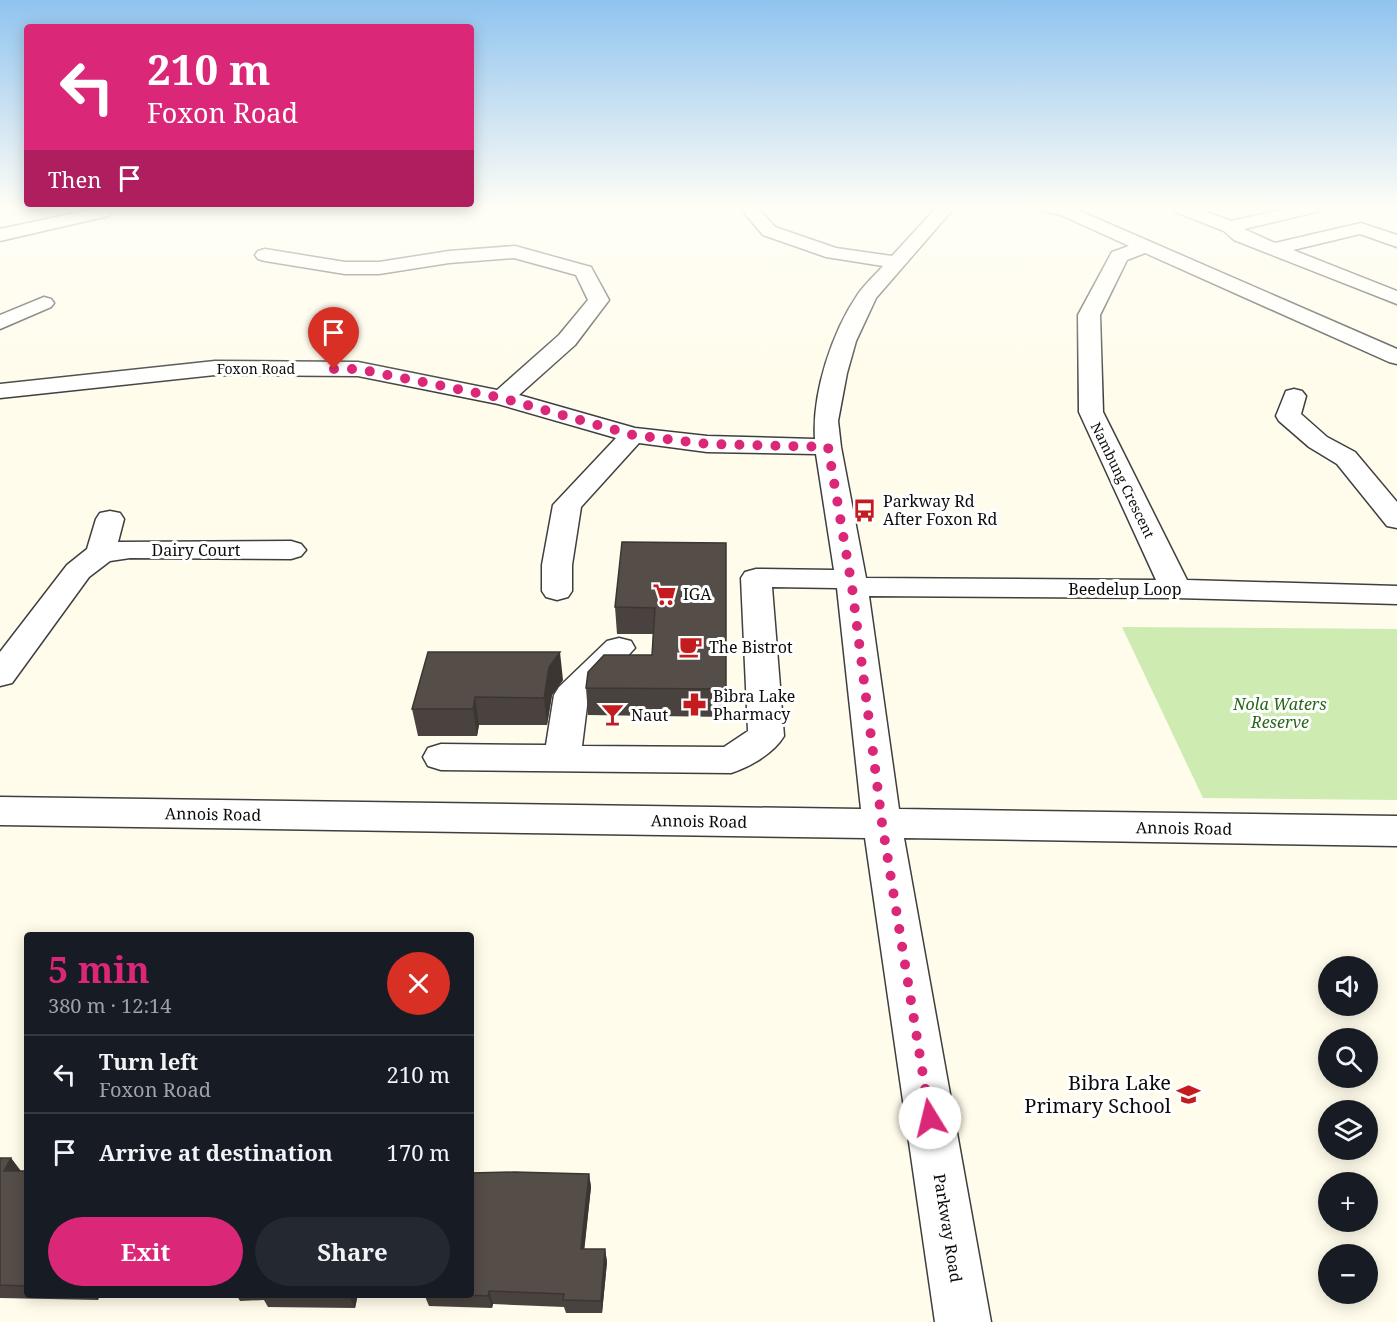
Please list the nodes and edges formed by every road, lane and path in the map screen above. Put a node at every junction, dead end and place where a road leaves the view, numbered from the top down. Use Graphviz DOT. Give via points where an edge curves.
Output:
graph roads {
  1 [pos="579,270"];
  2 [pos="888,270"];
  3 [pos="1112,270"];
  4 [pos="1199,270"];
  5 [pos="1325,270"];
  6 [pos="1397,298"];
  7 [pos="44,303"];
  8 [pos="0,323"];
  9 [pos="1397,357"];
  10 [pos="0,391"];
  11 [pos="1294,396"];
  12 [pos="502,398"];
  13 [pos="633,435"];
  14 [pos="828,447"];
  15 [pos="111,519"];
  16 [pos="1397,520"];
  17 [pos="291,550"];
  18 [pos="101,553"];
  19 [pos="851,583"];
  20 [pos="1176,590"];
  21 [pos="557,591"];
  22 [pos="1397,596"];
  23 [pos="620,648"];
  24 [pos="0,675"];
  25 [pos="441,757"];
  26 [pos="562,758"];
  27 [pos="0,811"];
  28 [pos="882,823"];
  29 [pos="1397,831"];
  30 [pos="963,1322"];
  1 -- 12 [label="street" via="584,271 600,300 567,340"];
  2 -- 14 [label="street, Parkway Road" via="867,296 845,341 828,402"];
  3 -- 20 [label="street, Nambung Crescent" via="1089,315 1090,412"];
  4 -- 9 [label="street"];
  5 -- 6 [label="street"];
  7 -- 8 [label="street"];
  10 -- 12 [label="street, Foxon Road" via="215,368 358,369"];
  11 -- 16 [label="street" via="1288,416 1318,442 1346,458"];
  12 -- 13 [label="street, Foxon Road"];
  13 -- 14 [label="street, Foxon Road" via="707,444"];
  13 -- 21 [label="street" via="567,505 556,565"];
  14 -- 19 [label="street, Parkway Road"];
  15 -- 18 [label="street"];
  17 -- 18 [label="street, Dairy Court" via="130,549"];
  18 -- 24 [label="street" via="78,571"];
  19 -- 20 [label="street, Beedelup Loop"];
  19 -- 26 [label="street, Beedelup Loop" via="756,578 766,736 731,760"];
  19 -- 28 [label="street, Parkway Road"];
  20 -- 22 [label="street, Beedelup Loop"];
  23 -- 26 [label="street" via="571,695"];
  25 -- 26 [label="street"];
  27 -- 28 [label="street, Annois Road"];
  28 -- 29 [label="street, Annois Road"];
  28 -- 30 [label="street, Parkway Road"];
}
